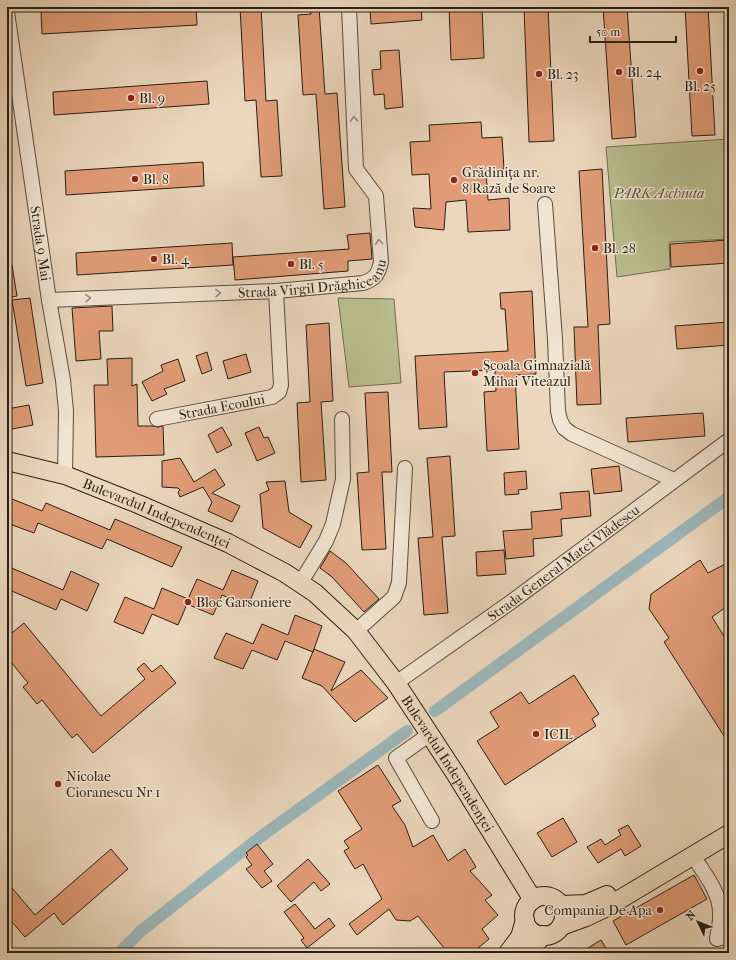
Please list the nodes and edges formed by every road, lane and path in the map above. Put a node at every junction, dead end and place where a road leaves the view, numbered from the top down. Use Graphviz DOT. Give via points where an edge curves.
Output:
graph roads {
  1 [pos="349,7"];
  2 [pos="7,12"];
  3 [pos="545,204"];
  4 [pos="276,290"];
  5 [pos="49,300"];
  6 [pos="157,418"];
  7 [pos="342,419"];
  8 [pos="729,440"];
  9 [pos="7,461"];
  10 [pos="405,468"];
  11 [pos="65,475"];
  12 [pos="674,480"];
  13 [pos="300,582"];
  14 [pos="356,631"];
  15 [pos="396,683"];
  16 [pos="430,734"];
  17 [pos="432,821"];
  18 [pos="729,822"];
  19 [pos="729,834"];
  20 [pos="693,856"];
  21 [pos="533,900"];
  22 [pos="561,905"];
  23 [pos="725,911"];
  24 [pos="525,920"];
  25 [pos="562,926"];
  26 [pos="542,935"];
  27 [pos="729,936"];
  28 [pos="508,953"];
  29 [pos="528,953"];
  4 -- 1 [label="street, Strada Virgil Drăghiceanu, one-way" via="363,283 373,280 379,271 381,262 376,196 356,169"];
  2 -- 5 [label="street, Strada 9 Mai"];
  3 -- 12 [label="street" via="560,420 564,428 581,439"];
  5 -- 4 [label="street, Strada Virgil Drăghiceanu, one-way"];
  4 -- 6 [label="street, Strada Ecoului" via="281,385 279,392 272,397"];
  5 -- 11 [label="street, Strada 9 Mai" via="66,411"];
  7 -- 13 [label="street" via="343,479 333,524 326,541"];
  8 -- 12 [label="street, Strada General Matei Vlădescu"];
  9 -- 11 [label="main road, Bulevardul Independenței"];
  10 -- 14 [label="street" via="399,582 394,597"];
  11 -- 13 [label="main road, Bulevardul Independenței" via="228,543"];
  12 -- 15 [label="street, Strada General Matei Vlădescu" via="511,602"];
  13 -- 14 [label="main road, Bulevardul Independenței" via="325,601"];
  14 -- 15 [label="main road, Bulevardul Independenței"];
  15 -- 16 [label="main road, Bulevardul Independenței"];
  16 -- 17 [label="street" via="396,758"];
  16 -- 21 [label="main road, Bulevardul Independenței"];
  18 -- 22 [label="main road" via="601,899 586,904"];
  19 -- 20 [label="main road"];
  20 -- 23 [label="street"];
  20 -- 25 [label="main road" via="607,907"];
  21 -- 22 [label="main road" via="540,896 549,896"];
  21 -- 24 [label="main road" via="526,909"];
  22 -- 25 [label="main road" via="564,912"];
  23 -- 27 [label="street" via="717,939"];
  24 -- 26 [label="main road" via="535,934"];
  24 -- 28 [label="main road" via="520,937"];
  25 -- 26 [label="main road" via="554,933"];
  26 -- 29 [label="main road"];
}
